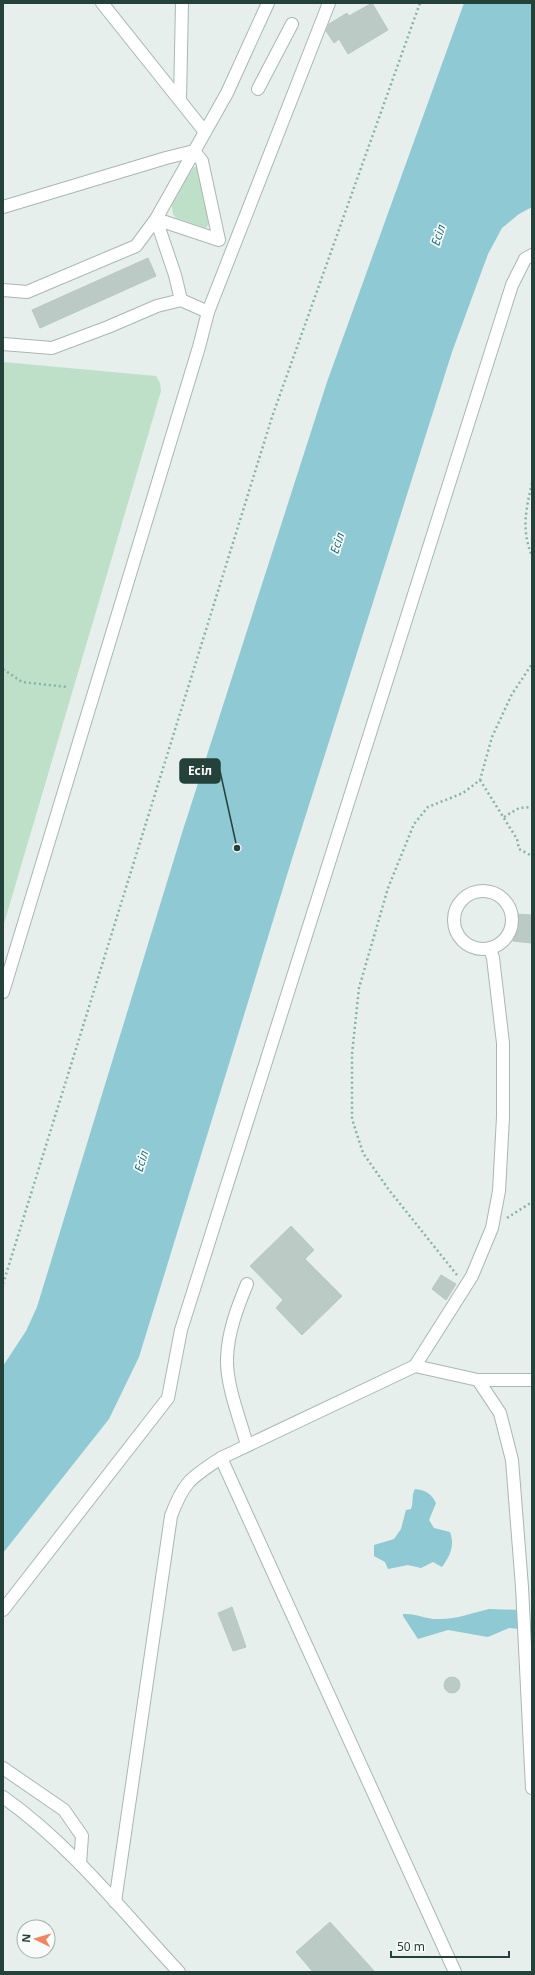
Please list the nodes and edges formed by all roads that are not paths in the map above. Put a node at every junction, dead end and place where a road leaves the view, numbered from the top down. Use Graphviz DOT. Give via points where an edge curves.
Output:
graph roads {
  1 [pos="102,3"];
  2 [pos="182,3"];
  3 [pos="268,3"];
  4 [pos="329,3"];
  5 [pos="292,24"];
  6 [pos="258,89"];
  7 [pos="180,100"];
  8 [pos="205,132"];
  9 [pos="194,151"];
  10 [pos="3,207"];
  11 [pos="156,219"];
  12 [pos="532,254"];
  13 [pos="3,290"];
  14 [pos="180,300"];
  15 [pos="208,312"];
  16 [pos="3,344"];
  17 [pos="490,949"];
  18 [pos="3,992"];
  19 [pos="247,1284"];
  20 [pos="415,1366"];
  21 [pos="478,1380"];
  22 [pos="532,1380"];
  23 [pos="246,1445"];
  24 [pos="221,1458"];
  25 [pos="3,1610"];
  26 [pos="3,1768"];
  27 [pos="532,1788"];
  28 [pos="3,1798"];
  29 [pos="80,1864"];
  30 [pos="115,1902"];
  31 [pos="179,1972"];
  32 [pos="455,1972"];
  1 -- 7 [label="street"];
  2 -- 7 [label="street"];
  3 -- 8 [label="street" via="227,93"];
  4 -- 15 [label="street"];
  5 -- 6 [label="street"];
  7 -- 8 [label="street"];
  8 -- 9 [label="street"];
  9 -- 10 [label="street"];
  9 -- 11 [label="street"];
  9 -- 11 [label="street" via="202,161 220,240"];
  11 -- 13 [label="street" via="136,246 27,292"];
  11 -- 14 [label="street" via="175,275"];
  12 -- 25 [label="street" via="525,259 509,293 181,1330 168,1398"];
  14 -- 15 [label="street"];
  14 -- 16 [label="street" via="156,306 52,348"];
  15 -- 18 [label="street"];
  17 -- 17 [label="street" via="504,941 512,926 511,909 501,896 491,892 485,890 469,893 457,905 453,922 459,938 473,948"];
  17 -- 20 [label="street" via="503,1043 503,1117 499,1183 492,1228 472,1276"];
  19 -- 23 [label="street" via="235,1313 227,1359 231,1389"];
  20 -- 21 [label="street"];
  20 -- 23 [label="street"];
  21 -- 22 [label="street"];
  21 -- 27 [label="street" via="500,1413 512,1460 522,1587"];
  23 -- 24 [label="street"];
  24 -- 30 [label="street" via="194,1475 180,1492 171,1516"];
  24 -- 32 [label="street"];
  26 -- 29 [label="street" via="64,1810 82,1836"];
  28 -- 29 [label="street" via="31,1817"];
  29 -- 30 [label="street"];
  30 -- 31 [label="street"];
}
